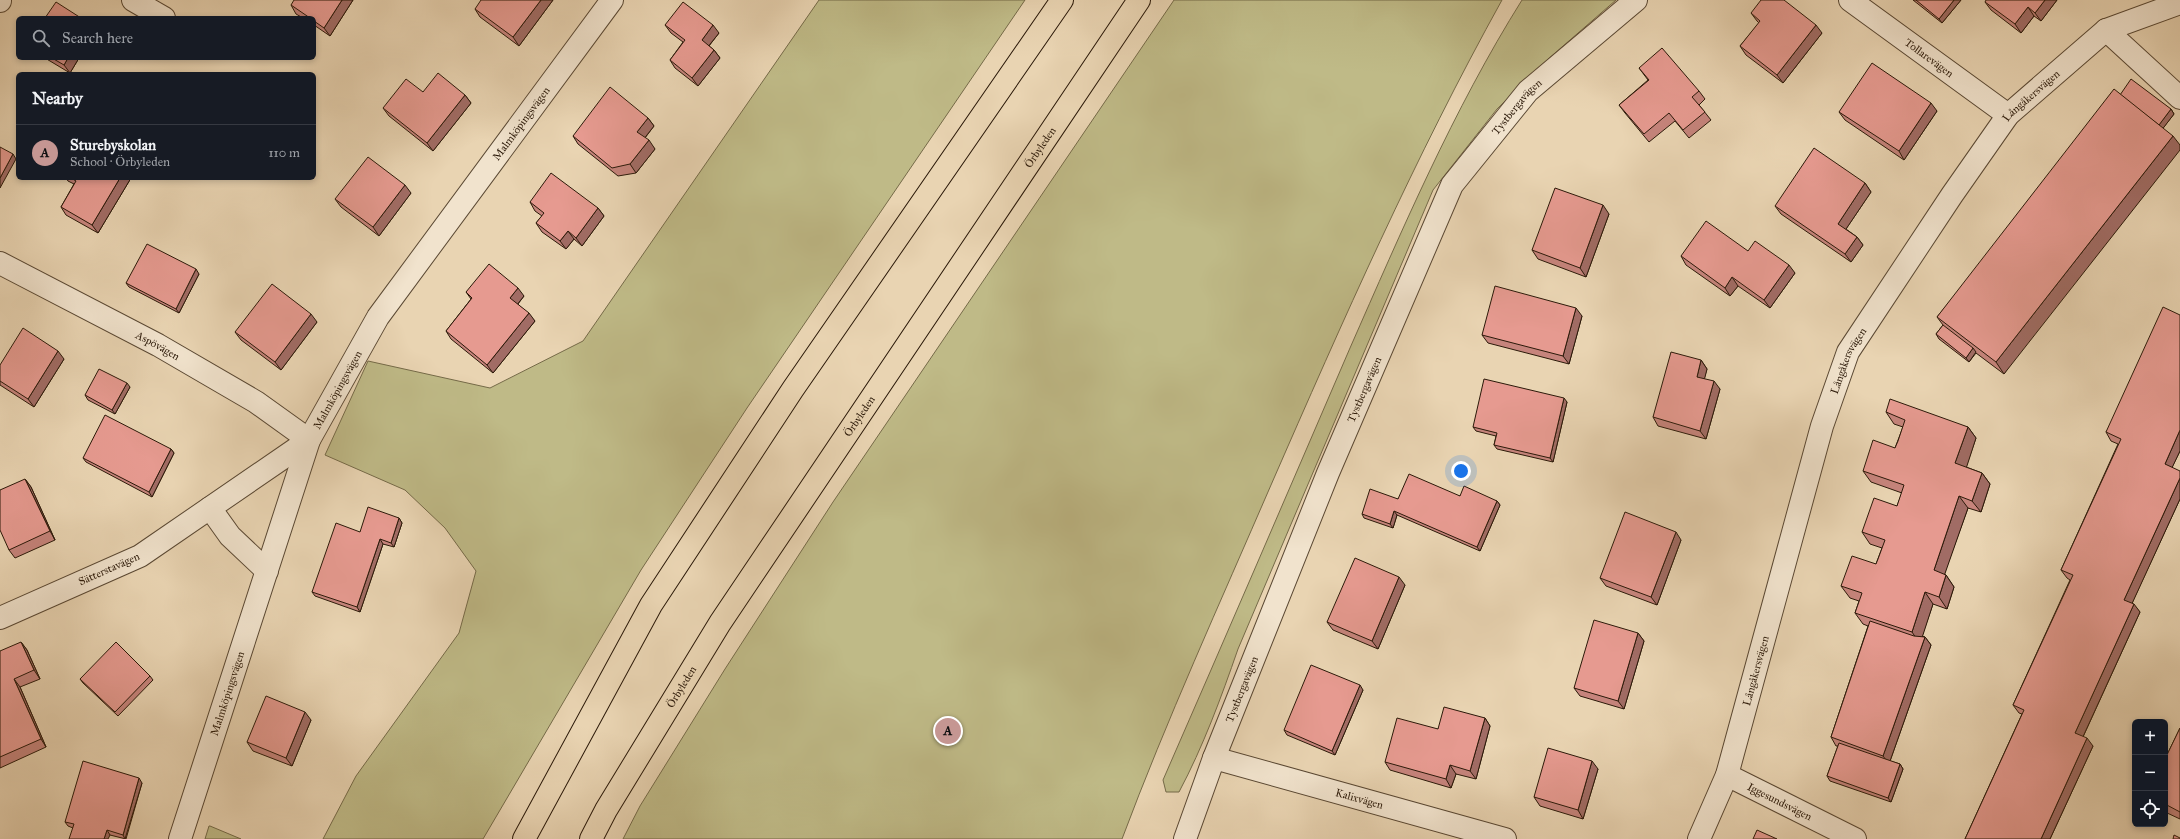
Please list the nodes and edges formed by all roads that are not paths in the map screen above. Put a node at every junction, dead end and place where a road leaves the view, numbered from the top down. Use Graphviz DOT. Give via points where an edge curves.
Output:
graph roads {
  1 [pos="133,0"];
  2 [pos="612,0"];
  3 [pos="1062,0"];
  4 [pos="1139,0"];
  5 [pos="1636,0"];
  6 [pos="1850,0"];
  7 [pos="2180,3"];
  8 [pos="161,16"];
  9 [pos="2106,30"];
  10 [pos="2180,98"];
  11 [pos="2008,115"];
  12 [pos="0,263"];
  13 [pos="309,440"];
  14 [pos="210,508"];
  15 [pos="267,571"];
  16 [pos="0,618"];
  17 [pos="1214,758"];
  18 [pos="1727,775"];
  19 [pos="180,839"];
  20 [pos="524,839"];
  21 [pos="591,839"];
  22 [pos="1185,839"];
  23 [pos="1505,839"];
  24 [pos="1699,839"];
  25 [pos="1855,839"];
  1 -- 8 [label="street"];
  2 -- 13 [label="street, Malmköpingsvägen" via="378,317"];
  3 -- 20 [label="main road" via="793,389 651,605"];
  4 -- 21 [label="main road, Örbyleden" via="720,623 610,803"];
  5 -- 17 [label="street, Tystbergavägen" via="1528,91 1452,185 1328,473"];
  6 -- 11 [label="street, Tollarevägen"];
  7 -- 9 [label="street, Långåkersvägen"];
  9 -- 10 [label="street"];
  9 -- 11 [label="street, Långåkersvägen"];
  11 -- 18 [label="street, Långåkersvägen" via="1848,352 1822,426"];
  12 -- 13 [label="street, Aspövägen" via="158,345 256,402"];
  13 -- 14 [label="street, Sätterstavägen"];
  13 -- 15 [label="street, Malmköpingsvägen"];
  14 -- 15 [label="street" via="230,536"];
  14 -- 16 [label="street, Sätterstavägen" via="140,556"];
  15 -- 19 [label="street, Malmköpingsvägen"];
  17 -- 22 [label="street, Tystbergavägen"];
  17 -- 23 [label="street, Kalixvägen"];
  18 -- 24 [label="street, Långåkersvägen"];
  18 -- 25 [label="street, Iggesundsvägen"];
}
